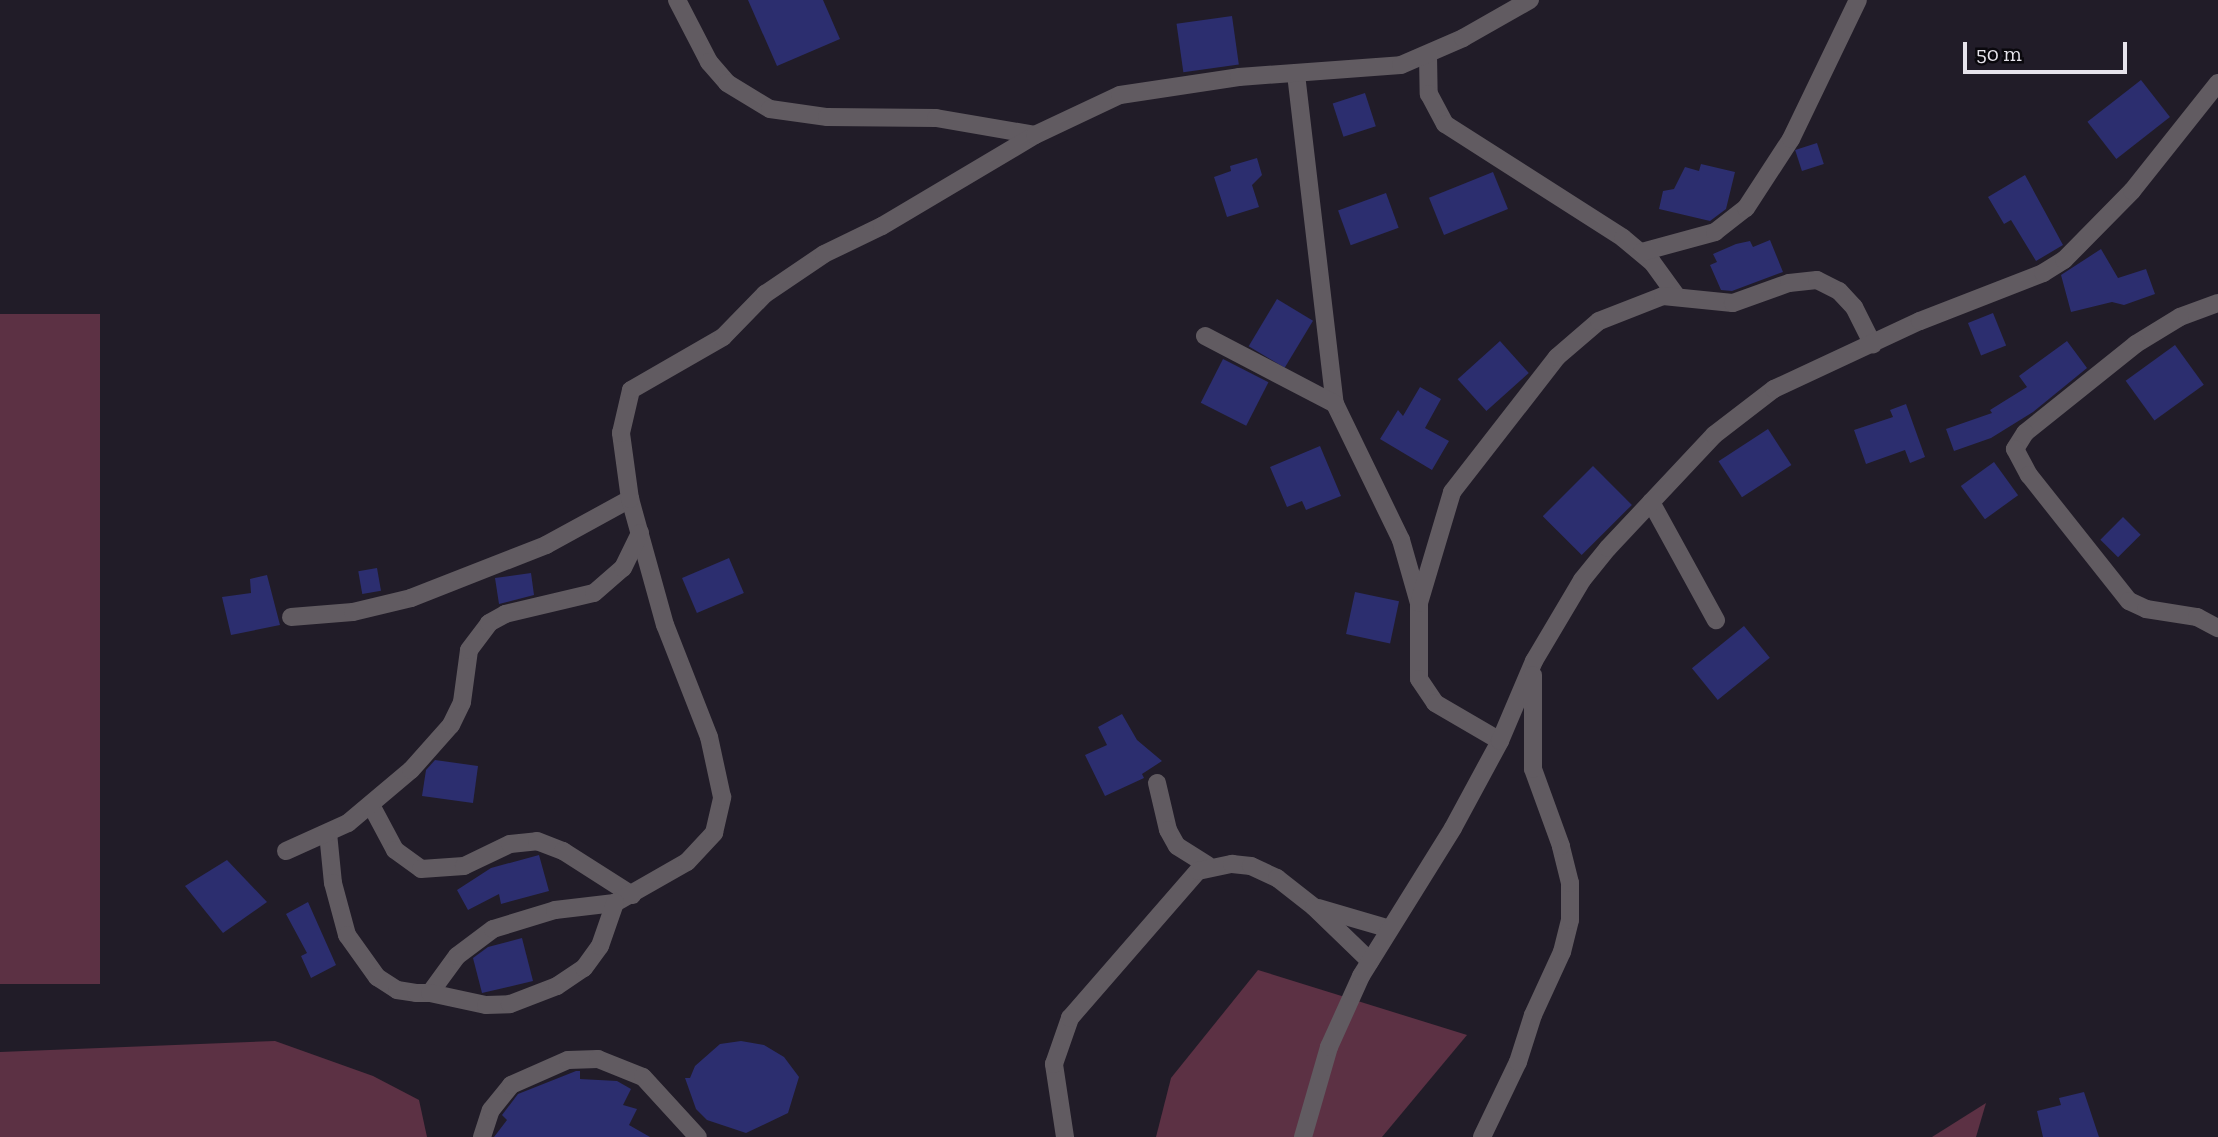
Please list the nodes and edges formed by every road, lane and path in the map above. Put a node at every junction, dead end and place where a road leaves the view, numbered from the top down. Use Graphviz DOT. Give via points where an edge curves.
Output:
graph roads {
  1 [pos="677,0"];
  2 [pos="1530,0"];
  3 [pos="1858,0"];
  4 [pos="1428,55"];
  5 [pos="1296,74"];
  6 [pos="2218,83"];
  7 [pos="1035,135"];
  8 [pos="1642,252"];
  9 [pos="1676,295"];
  10 [pos="2218,303"];
  11 [pos="1205,336"];
  12 [pos="1873,345"];
  13 [pos="1335,404"];
  14 [pos="630,499"];
  15 [pos="1651,502"];
  16 [pos="640,533"];
  17 [pos="1419,603"];
  18 [pos="291,617"];
  19 [pos="1716,620"];
  20 [pos="2218,628"];
  21 [pos="1534,661"];
  22 [pos="1500,741"];
  23 [pos="1157,783"];
  24 [pos="371,806"];
  25 [pos="328,833"];
  26 [pos="286,851"];
  27 [pos="1208,865"];
  28 [pos="632,895"];
  29 [pos="615,903"];
  30 [pos="1314,906"];
  31 [pos="1387,928"];
  32 [pos="1370,961"];
  33 [pos="430,993"];
  34 [pos="482,1137"];
  35 [pos="698,1137"];
  36 [pos="1065,1137"];
  37 [pos="1303,1137"];
  38 [pos="1482,1137"];
  1 -- 7 [label="street" via="709,62 727,83 770,109 827,117 936,118"];
  2 -- 4 [label="street"];
  3 -- 8 [label="street" via="1791,139 1746,208 1715,232"];
  4 -- 5 [label="street" via="1366,71"];
  4 -- 8 [label="street" via="1429,94 1445,124"];
  5 -- 7 [label="street" via="1239,77 1120,95"];
  5 -- 13 [label="street"];
  6 -- 12 [label="street" via="2133,191 2064,260"];
  7 -- 14 [label="street" via="790,275 723,337 631,390 621,433"];
  8 -- 9 [label="street"];
  9 -- 12 [label="street" via="1733,303 1789,283 1817,279 1839,291 1854,307"];
  9 -- 17 [label="street" via="1626,307 1599,321 1557,357 1452,492"];
  10 -- 20 [label="street" via="2180,317 2136,344 2025,433 2015,449 2029,475 2129,601 2141,608 2197,617"];
  11 -- 13 [label="street"];
  12 -- 15 [label="street" via="1774,389 1745,408"];
  13 -- 17 [label="street" via="1401,540"];
  14 -- 16 [label="street"];
  14 -- 18 [label="street" via="546,545 411,598 353,612"];
  15 -- 19 [label="street"];
  15 -- 21 [label="street" via="1582,580"];
  16 -- 24 [label="street" via="611,583 594,593 505,614 489,623 470,650 462,702 451,725"];
  16 -- 28 [label="street" via="665,625 709,737 722,797 714,833 702,848"];
  17 -- 22 [label="street" via="1417,662 1424,690 1453,715"];
  21 -- 22 [label="street"];
  21 -- 38 [label="street" via="1533,769 1562,846 1570,883 1570,920 1518,1062"];
  22 -- 31 [label="street" via="1453,828"];
  23 -- 27 [label="street" via="1168,830 1177,846"];
  24 -- 25 [label="street"];
  24 -- 28 [label="street" via="395,850 421,869 464,866 510,844 537,841 563,851"];
  25 -- 26 [label="street"];
  25 -- 33 [label="street" via="338,908 360,957 376,977 397,989"];
  27 -- 30 [label="street" via="1251,866"];
  27 -- 36 [label="street" via="1191,878 1070,1018 1054,1064"];
  28 -- 29 [label="street"];
  29 -- 33 [label="street" via="555,910 493,929 457,956"];
  29 -- 33 [label="street" via="600,946 584,968 557,986 510,1004 486,1005"];
  30 -- 31 [label="street"];
  30 -- 32 [label="street"];
  31 -- 32 [label="street"];
  32 -- 37 [label="street" via="1329,1047"];
  34 -- 35 [label="street" via="491,1110 511,1085 568,1060 598,1059 643,1077"];
}
